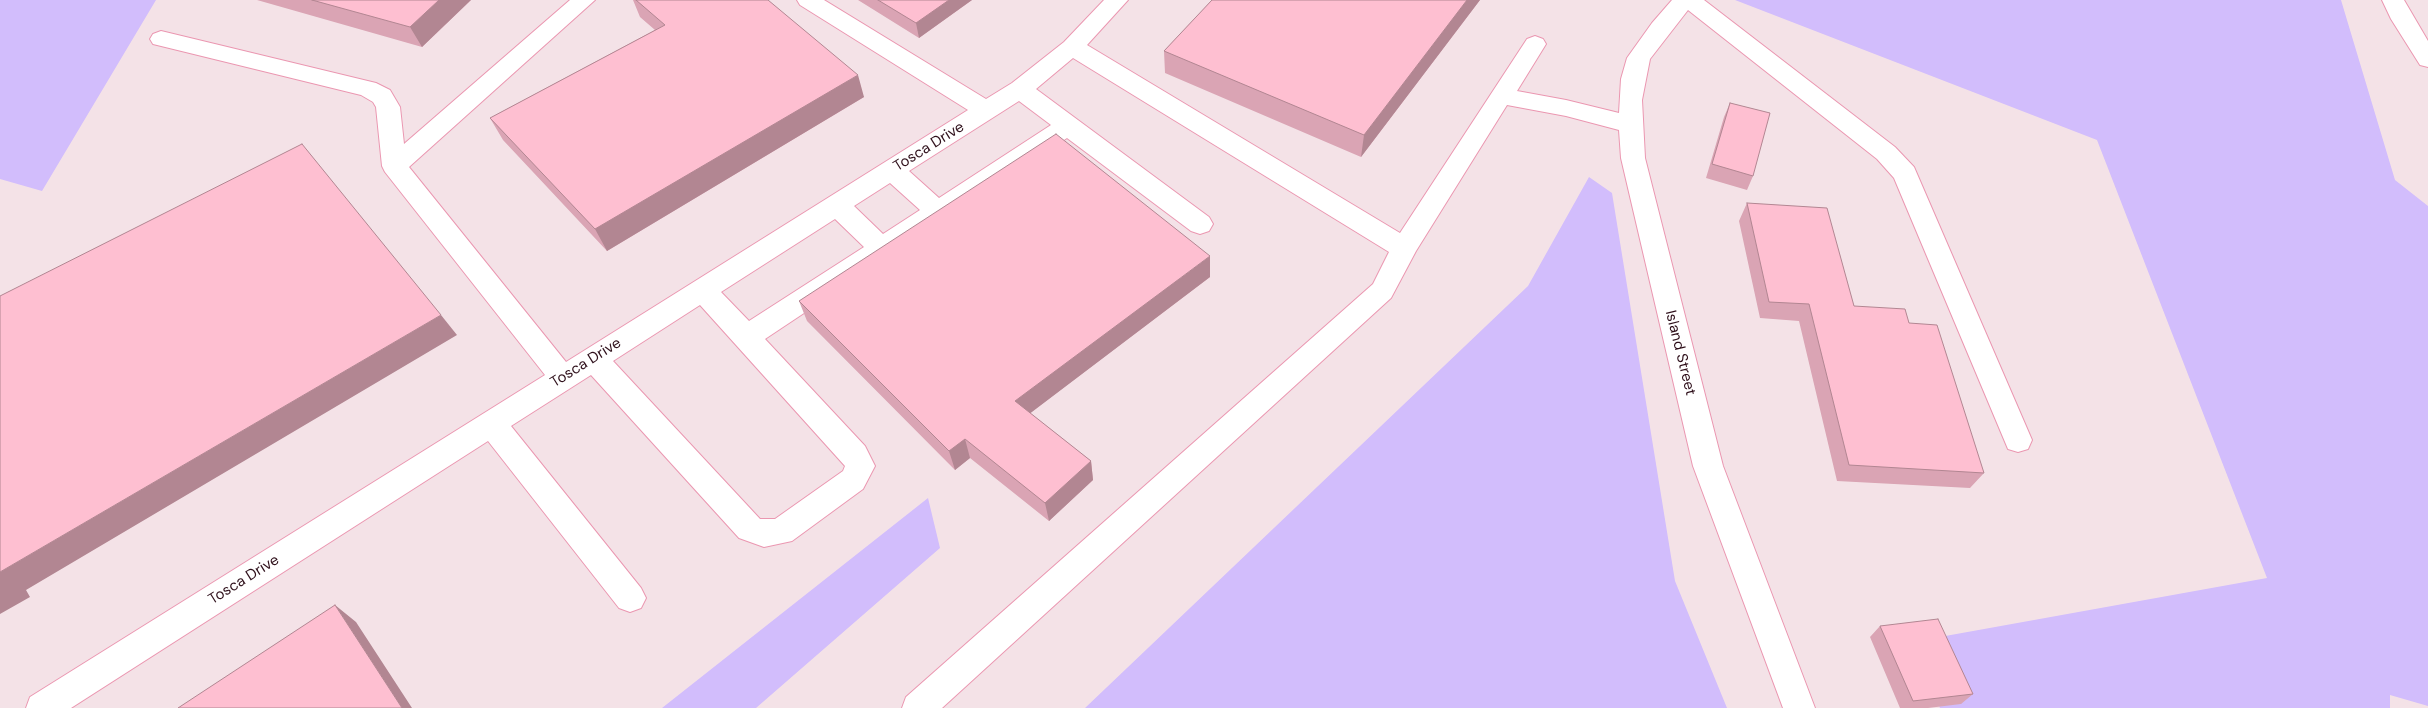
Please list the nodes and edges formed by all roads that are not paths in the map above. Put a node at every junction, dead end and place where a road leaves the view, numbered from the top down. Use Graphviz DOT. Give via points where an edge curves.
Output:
graph roads {
  1 [pos="584,0"];
  2 [pos="808,0"];
  3 [pos="1117,0"];
  4 [pos="1684,0"];
  5 [pos="1689,0"];
  6 [pos="2393,0"];
  7 [pos="161,39"];
  8 [pos="1535,44"];
  9 [pos="1072,47"];
  10 [pos="2428,59"];
  11 [pos="1020,89"];
  12 [pos="1502,96"];
  13 [pos="986,110"];
  14 [pos="1632,125"];
  15 [pos="1068,126"];
  16 [pos="394,166"];
  17 [pos="892,170"];
  18 [pos="837,205"];
  19 [pos="937,211"];
  20 [pos="1200,224"];
  21 [pos="881,248"];
  22 [pos="1404,248"];
  23 [pos="703,290"];
  24 [pos="746,337"];
  25 [pos="594,359"];
  26 [pos="564,378"];
  27 [pos="491,423"];
  28 [pos="2018,440"];
  29 [pos="630,598"];
  30 [pos="42,708"];
  31 [pos="918,708"];
  32 [pos="1799,708"];
  1 -- 16 [label="street"];
  2 -- 13 [label="street"];
  3 -- 9 [label="street, Tosca Drive"];
  4 -- 14 [label="street, Island Street" via="1639,58 1632,86"];
  5 -- 28 [label="street" via="1886,153 1905,173"];
  6 -- 10 [label="street"];
  7 -- 16 [label="street" via="368,89 382,96 388,107"];
  8 -- 12 [label="street"];
  9 -- 11 [label="street, Tosca Drive"];
  9 -- 22 [label="street"];
  11 -- 13 [label="street, Tosca Drive"];
  11 -- 15 [label="street"];
  12 -- 14 [label="street"];
  12 -- 22 [label="street"];
  13 -- 17 [label="street, Tosca Drive"];
  14 -- 32 [label="street, Island Street" via="1633,158 1708,466"];
  15 -- 19 [label="street"];
  15 -- 20 [label="street"];
  16 -- 26 [label="street"];
  17 -- 18 [label="street, Tosca Drive"];
  17 -- 19 [label="street"];
  18 -- 21 [label="street"];
  18 -- 23 [label="street, Tosca Drive"];
  19 -- 21 [label="street"];
  21 -- 24 [label="street"];
  22 -- 31 [label="street" via="1396,269 1366,308"];
  23 -- 24 [label="street"];
  23 -- 25 [label="street, Tosca Drive"];
  24 -- 25 [label="street" via="855,455 860,466 853,480 781,532 764,534 750,529"];
  25 -- 26 [label="street, Tosca Drive"];
  26 -- 27 [label="street, Tosca Drive"];
  27 -- 29 [label="street"];
  27 -- 30 [label="street, Tosca Drive"];
}
